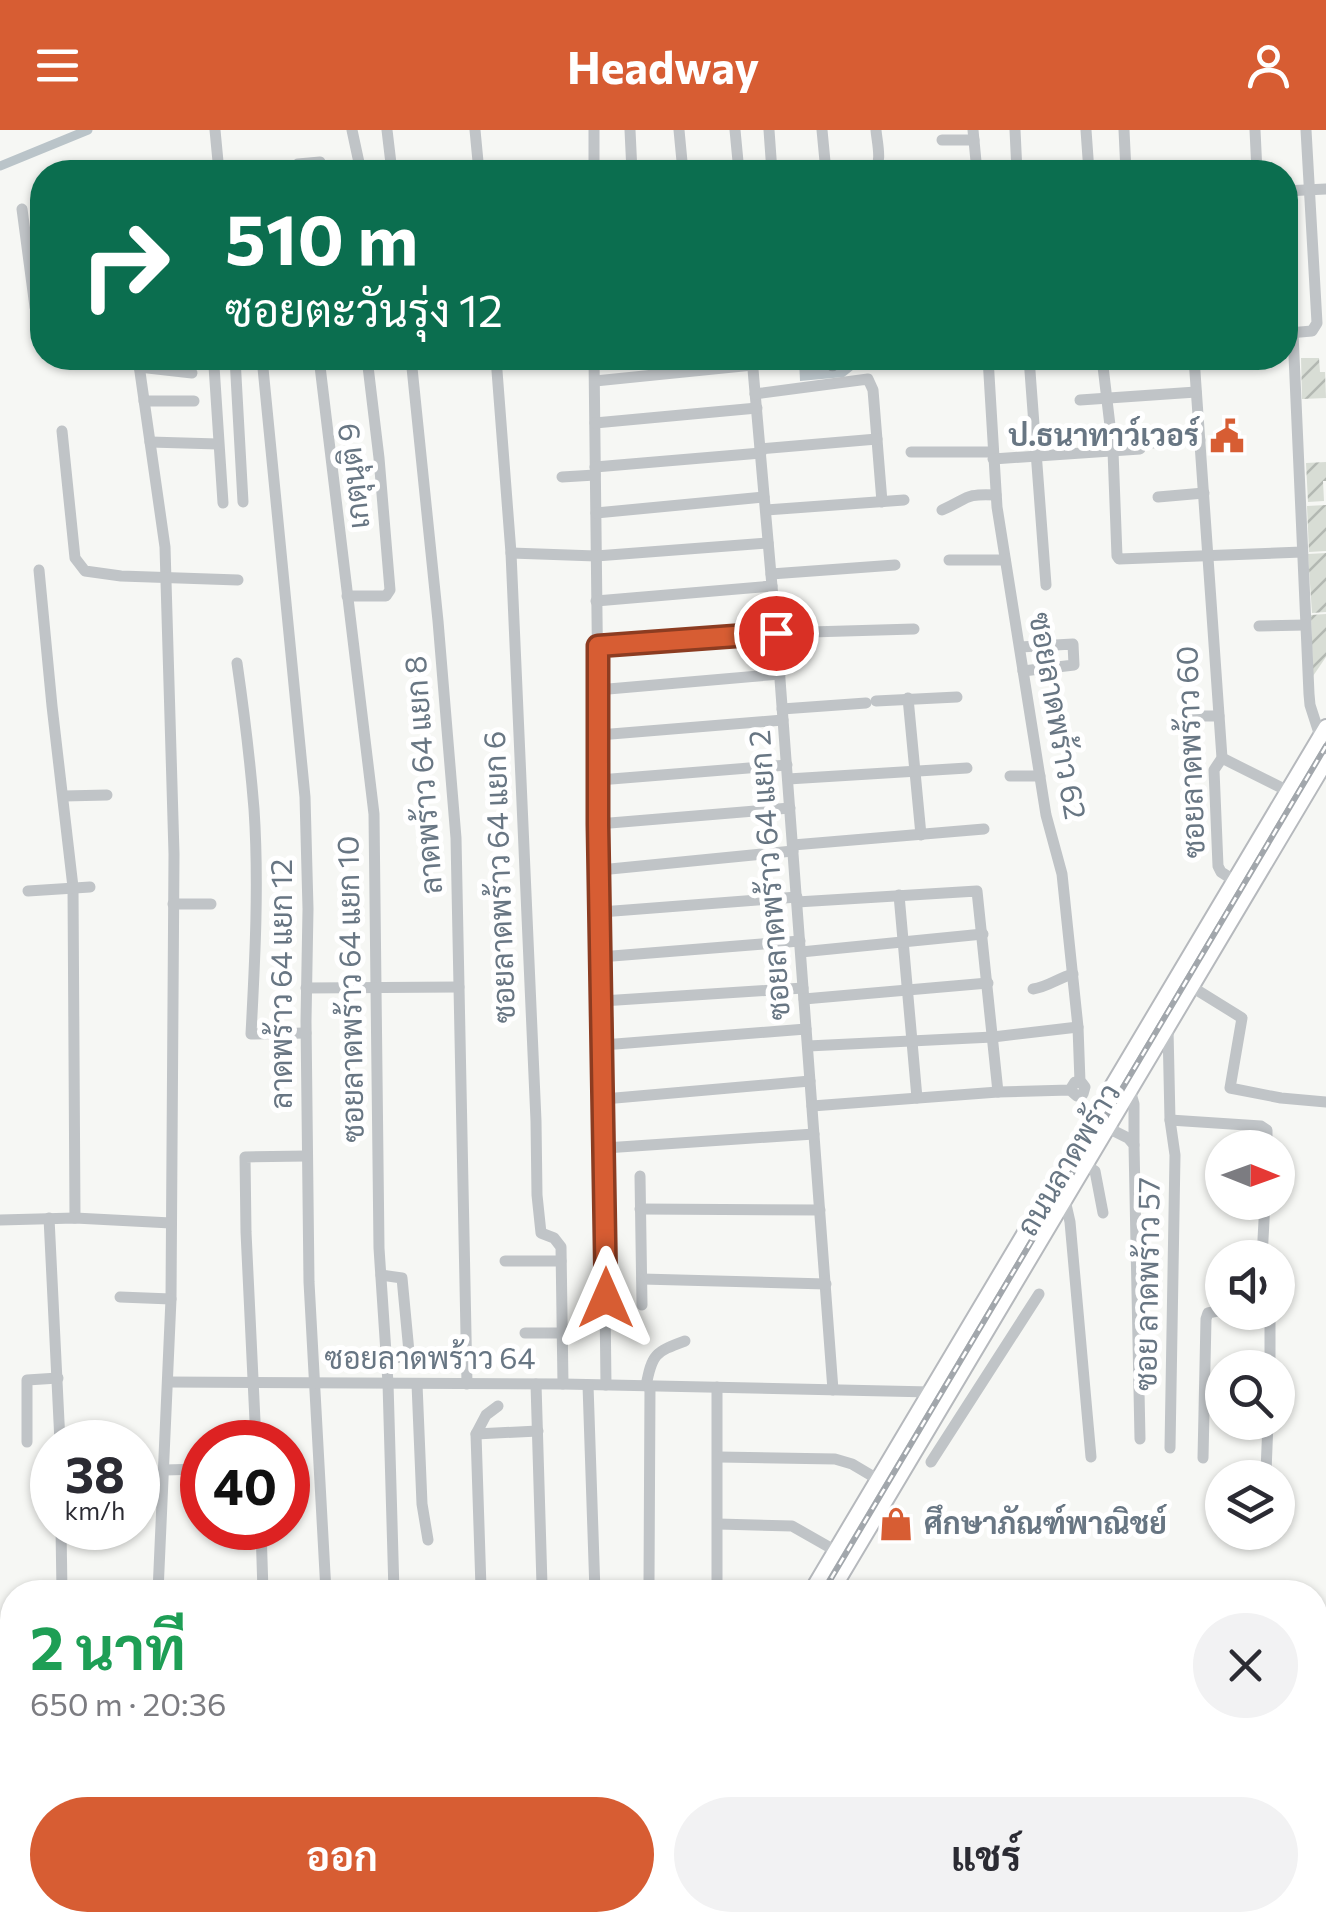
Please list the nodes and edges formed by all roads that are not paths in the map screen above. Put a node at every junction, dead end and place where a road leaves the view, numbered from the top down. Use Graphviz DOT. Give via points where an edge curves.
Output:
graph roads {
  1 [pos="214,130"];
  2 [pos="352,130"];
  3 [pos="387,130"];
  4 [pos="475,130"];
  5 [pos="594,130"];
  6 [pos="630,130"];
  7 [pos="679,130"];
  8 [pos="735,130"];
  9 [pos="768,130"];
  10 [pos="822,130"];
  11 [pos="876,130"];
  12 [pos="1015,130"];
  13 [pos="1086,130"];
  14 [pos="1124,130"];
  15 [pos="1256,130"];
  16 [pos="1306,130"];
  17 [pos="974,135"];
  18 [pos="942,140"];
  19 [pos="217,160"];
  20 [pos="358,160"];
  21 [pos="391,160"];
  22 [pos="478,160"];
  23 [pos="594,160"];
  24 [pos="631,160"];
  25 [pos="682,160"];
  26 [pos="738,160"];
  27 [pos="771,160"];
  28 [pos="825,160"];
  29 [pos="878,160"];
  30 [pos="976,160"];
  31 [pos="1016,160"];
  32 [pos="1088,160"];
  33 [pos="1125,160"];
  34 [pos="1257,160"];
  35 [pos="1326,189"];
  36 [pos="1298,190"];
  37 [pos="1308,190"];
  38 [pos="22,209"];
  39 [pos="30,275"];
  40 [pos="1298,332"];
  41 [pos="139,370"];
  42 [pos="177,370"];
  43 [pos="214,370"];
  44 [pos="236,370"];
  45 [pos="263,370"];
  46 [pos="320,370"];
  47 [pos="368,370"];
  48 [pos="412,370"];
  49 [pos="497,370"];
  50 [pos="594,370"];
  51 [pos="689,370"];
  52 [pos="751,370"];
  53 [pos="989,370"];
  54 [pos="1030,370"];
  55 [pos="1103,370"];
  56 [pos="1195,370"];
  57 [pos="1291,370"];
  58 [pos="192,373"];
  59 [pos="594,381"];
  60 [pos="1196,392"];
  61 [pos="756,394"];
  62 [pos="1107,399"];
  63 [pos="1080,400"];
  64 [pos="144,401"];
  65 [pos="194,401"];
  66 [pos="757,408"];
  67 [pos="595,423"];
  68 [pos="62,431"];
  69 [pos="877,439"];
  70 [pos="1200,440"];
  71 [pos="150,442"];
  72 [pos="1154,443"];
  73 [pos="218,444"];
  74 [pos="1140,449"];
  75 [pos="1114,451"];
  76 [pos="757,452"];
  77 [pos="911,452"];
  78 [pos="993,455"];
  79 [pos="1036,456"];
  80 [pos="595,471"];
  81 [pos="562,477"];
  82 [pos="1204,493"];
  83 [pos="996,495"];
  84 [pos="1158,496"];
  85 [pos="904,500"];
  86 [pos="243,502"];
  87 [pos="761,502"];
  88 [pos="882,502"];
  89 [pos="223,504"];
  90 [pos="942,510"];
  91 [pos="596,512"];
  92 [pos="768,542"];
  93 [pos="1302,552"];
  94 [pos="511,554"];
  95 [pos="596,556"];
  96 [pos="1207,556"];
  97 [pos="949,560"];
  98 [pos="1004,560"];
  99 [pos="895,565"];
  100 [pos="39,570"];
  101 [pos="167,577"];
  102 [pos="238,580"];
  103 [pos="768,583"];
  104 [pos="1046,586"];
  105 [pos="347,596"];
  106 [pos="596,601"];
  107 [pos="1305,625"];
  108 [pos="1259,626"];
  109 [pos="914,629"];
  110 [pos="776,633"];
  111 [pos="598,646"];
  112 [pos="1020,647"];
  113 [pos="237,662"];
  114 [pos="1024,671"];
  115 [pos="780,674"];
  116 [pos="597,690"];
  117 [pos="957,697"];
  118 [pos="908,698"];
  119 [pos="783,714"];
  120 [pos="1219,716"];
  121 [pos="1186,720"];
  122 [pos="1323,732"];
  123 [pos="599,736"];
  124 [pos="1222,758"];
  125 [pos="1326,761"];
  126 [pos="786,765"];
  127 [pos="968,768"];
  128 [pos="916,772"];
  129 [pos="1010,776"];
  130 [pos="1040,776"];
  131 [pos="788,779"];
  132 [pos="599,780"];
  133 [pos="1288,792"];
  134 [pos="107,795"];
  135 [pos="64,796"];
  136 [pos="790,808"];
  137 [pos="598,824"];
  138 [pos="984,829"];
  139 [pos="921,834"];
  140 [pos="793,848"];
  141 [pos="600,870"];
  142 [pos="1235,881"];
  143 [pos="90,887"];
  144 [pos="73,888"];
  145 [pos="28,891"];
  146 [pos="899,895"];
  147 [pos="797,900"];
  148 [pos="174,904"];
  149 [pos="212,904"];
  150 [pos="601,912"];
  151 [pos="983,934"];
  152 [pos="903,942"];
  153 [pos="800,947"];
  154 [pos="600,957"];
  155 [pos="1073,974"];
  156 [pos="1178,977"];
  157 [pos="988,983"];
  158 [pos="376,987"];
  159 [pos="460,987"];
  160 [pos="1192,987"];
  161 [pos="306,988"];
  162 [pos="1034,989"];
  163 [pos="907,990"];
  164 [pos="804,993"];
  165 [pos="602,1001"];
  166 [pos="1078,1026"];
  167 [pos="806,1029"];
  168 [pos="1168,1029"];
  169 [pos="306,1034"];
  170 [pos="994,1036"];
  171 [pos="912,1042"];
  172 [pos="603,1045"];
  173 [pos="808,1046"];
  174 [pos="810,1081"];
  175 [pos="1078,1088"];
  176 [pos="1130,1090"];
  177 [pos="998,1092"];
  178 [pos="917,1098"];
  179 [pos="604,1099"];
  180 [pos="1326,1102"];
  181 [pos="1102,1104"];
  182 [pos="812,1106"];
  183 [pos="1170,1120"];
  184 [pos="1108,1128"];
  185 [pos="1267,1130"];
  186 [pos="814,1134"];
  187 [pos="1134,1145"];
  188 [pos="605,1148"];
  189 [pos="307,1156"];
  190 [pos="1086,1165"];
  191 [pos="640,1176"];
  192 [pos="1065,1200"];
  193 [pos="640,1209"];
  194 [pos="820,1210"];
  195 [pos="1103,1212"];
  196 [pos="49,1218"];
  197 [pos="75,1218"];
  198 [pos="0,1220"];
  199 [pos="171,1223"];
  200 [pos="505,1261"];
  201 [pos="561,1261"];
  202 [pos="381,1275"];
  203 [pos="642,1279"];
  204 [pos="826,1284"];
  205 [pos="1039,1294"];
  206 [pos="120,1297"];
  207 [pos="171,1298"];
  208 [pos="642,1305"];
  209 [pos="1206,1330"];
  210 [pos="525,1333"];
  211 [pos="562,1333"];
  212 [pos="685,1341"];
  213 [pos="386,1358"];
  214 [pos="58,1378"];
  215 [pos="168,1382"];
  216 [pos="253,1383"];
  217 [pos="314,1384"];
  218 [pos="388,1384"];
  219 [pos="418,1384"];
  220 [pos="467,1384"];
  221 [pos="536,1384"];
  222 [pos="563,1384"];
  223 [pos="588,1384"];
  224 [pos="606,1385"];
  225 [pos="648,1386"];
  226 [pos="717,1387"];
  227 [pos="833,1390"];
  228 [pos="931,1392"];
  229 [pos="946,1400"];
  230 [pos="498,1406"];
  231 [pos="59,1420"];
  232 [pos="255,1420"];
  233 [pos="538,1430"];
  234 [pos="476,1434"];
  235 [pos="1140,1439"];
  236 [pos="27,1442"];
  237 [pos="1170,1448"];
  238 [pos="718,1457"];
  239 [pos="1091,1457"];
  240 [pos="1203,1458"];
  241 [pos="931,1462"];
  242 [pos="164,1470"];
  243 [pos="180,1470"];
  244 [pos="879,1480"];
  245 [pos="718,1524"];
  246 [pos="428,1540"];
  247 [pos="61,1550"];
  248 [pos="261,1550"];
  249 [pos="836,1551"];
  250 [pos="62,1580"];
  251 [pos="159,1580"];
  252 [pos="262,1580"];
  253 [pos="325,1580"];
  254 [pos="394,1580"];
  255 [pos="481,1580"];
  256 [pos="542,1580"];
  257 [pos="594,1580"];
  258 [pos="649,1580"];
  259 [pos="718,1580"];
  260 [pos="818,1580"];
  261 [pos="838,1580"];
  1 -- 19 [label="street"];
  2 -- 20 [label="street"];
  3 -- 21 [label="street"];
  4 -- 22 [label="street"];
  5 -- 23 [label="street"];
  6 -- 24 [label="street"];
  7 -- 25 [label="street"];
  8 -- 26 [label="street"];
  9 -- 27 [label="street"];
  10 -- 28 [label="street"];
  11 -- 29 [label="street"];
  12 -- 31 [label="street"];
  13 -- 32 [label="street"];
  14 -- 33 [label="street"];
  15 -- 34 [label="street"];
  16 -- 37 [label="street"];
  17 -- 18 [label="street"];
  17 -- 30 [label="street"];
  35 -- 37 [label="street"];
  36 -- 37 [label="street"];
  37 -- 40 [label="street" via="1316,324"];
  38 -- 39 [label="street"];
  41 -- 64 [label="street"];
  42 -- 58 [label="street"];
  43 -- 73 [label="street"];
  44 -- 86 [label="street"];
  45 -- 161 [label="street, ลาดพร้าว 64 แยก 12" via="306,796"];
  46 -- 105 [label="street, ซอยลาดพร้าว 64 แยก 10"];
  47 -- 105 [label="street, เกตุนุติ 9" via="390,590 386,596"];
  48 -- 159 [label="street, ลาดพร้าว 64 แยก 8" via="456,838"];
  49 -- 94 [label="street, ซอยลาดพร้าว 64 แยก 6"];
  50 -- 59 [label="street"];
  51 -- 59 [label="street"];
  52 -- 61 [label="street, ซอยลาดพร้าว 64 แยก 2"];
  53 -- 78 [label="street, ซอยลาดพร้าว 62"];
  54 -- 79 [label="street"];
  55 -- 62 [label="street"];
  56 -- 60 [label="street, ซอยลาดพร้าว 60"];
  57 -- 93 [label="street"];
  59 -- 67 [label="street"];
  60 -- 62 [label="street"];
  60 -- 70 [label="street, ซอยลาดพร้าว 60"];
  61 -- 66 [label="street, ซอยลาดพร้าว 64 แยก 2"];
  61 -- 69 [label="street" via="868,379"];
  62 -- 63 [label="street"];
  62 -- 75 [label="street"];
  64 -- 65 [label="street"];
  64 -- 71 [label="street"];
  66 -- 67 [label="street"];
  66 -- 76 [label="street, ซอยลาดพร้าว 64 แยก 2"];
  67 -- 80 [label="street"];
  68 -- 101 [label="street" via="79,565 103,574"];
  69 -- 76 [label="street"];
  69 -- 88 [label="street"];
  70 -- 72 [label="street"];
  70 -- 82 [label="street, ซอยลาดพร้าว 60"];
  71 -- 73 [label="street"];
  71 -- 101 [label="street"];
  73 -- 89 [label="street"];
  74 -- 75 [label="street"];
  75 -- 79 [label="street"];
  75 -- 96 [label="street" via="1119,559"];
  76 -- 80 [label="street"];
  76 -- 87 [label="street, ซอยลาดพร้าว 64 แยก 2"];
  77 -- 78 [label="street"];
  78 -- 79 [label="street"];
  78 -- 83 [label="street, ซอยลาดพร้าว 62"];
  79 -- 104 [label="street"];
  80 -- 81 [label="street"];
  80 -- 91 [label="street"];
  82 -- 84 [label="street"];
  82 -- 96 [label="street, ซอยลาดพร้าว 60"];
  83 -- 90 [label="street" via="964,496"];
  83 -- 98 [label="street, ซอยลาดพร้าว 62"];
  85 -- 88 [label="street"];
  87 -- 88 [label="street"];
  87 -- 91 [label="street"];
  87 -- 92 [label="street, ซอยลาดพร้าว 64 แยก 2"];
  91 -- 95 [label="street"];
  92 -- 95 [label="street"];
  92 -- 103 [label="street, ซอยลาดพร้าว 64 แยก 2"];
  93 -- 96 [label="street"];
  93 -- 107 [label="street"];
  94 -- 95 [label="street"];
  94 -- 201 [label="street, ซอยลาดพร้าว 64 แยก 6" via="538,1208 541,1233 554,1238"];
  95 -- 106 [label="street"];
  96 -- 120 [label="street, ซอยลาดพร้าว 60"];
  97 -- 98 [label="street"];
  98 -- 112 [label="street, ซอยลาดพร้าว 62"];
  99 -- 103 [label="street"];
  100 -- 135 [label="street"];
  101 -- 102 [label="street"];
  101 -- 148 [label="street"];
  103 -- 106 [label="street"];
  103 -- 110 [label="street, ซอยลาดพร้าว 64 แยก 2"];
  105 -- 158 [label="street, ซอยลาดพร้าว 64 แยก 10" via="374,814"];
  106 -- 111 [label="street"];
  107 -- 108 [label="street"];
  107 -- 122 [label="street" via="1310,705"];
  109 -- 110 [label="street"];
  110 -- 111 [label="street"];
  110 -- 115 [label="street, ซอยลาดพร้าว 64 แยก 2"];
  111 -- 116 [label="street"];
  112 -- 114 [label="street, ซอยลาดพร้าว 62"];
  112 -- 114 [label="street" via="1073,644 1074,665"];
  113 -- 169 [label="street" via="254,813 252,1034"];
  114 -- 130 [label="street, ซอยลาดพร้าว 62"];
  115 -- 116 [label="street"];
  115 -- 119 [label="street, ซอยลาดพร้าว 64 แยก 2"];
  116 -- 123 [label="street"];
  117 -- 118 [label="street"];
  118 -- 119 [label="street"];
  118 -- 128 [label="street"];
  119 -- 123 [label="street"];
  119 -- 126 [label="street, ซอยลาดพร้าว 64 แยก 2"];
  120 -- 121 [label="street"];
  120 -- 124 [label="street, ซอยลาดพร้าว 60"];
  122 -- 133 [label="main road, ถนนลาดพร้าว"];
  123 -- 132 [label="street"];
  124 -- 133 [label="street"];
  124 -- 142 [label="street, ซอยลาดพร้าว 60" via="1214,770 1218,866"];
  125 -- 160 [label="main road, ถนนลาดพร้าว"];
  126 -- 131 [label="street, ซอยลาดพร้าว 64 แยก 2"];
  126 -- 132 [label="street"];
  127 -- 128 [label="street"];
  128 -- 131 [label="street"];
  128 -- 139 [label="street"];
  129 -- 130 [label="street"];
  130 -- 155 [label="street, ซอยลาดพร้าว 62" via="1062,874"];
  131 -- 136 [label="street, ซอยลาดพร้าว 64 แยก 2"];
  132 -- 137 [label="street"];
  133 -- 142 [label="main road, ถนนลาดพร้าว"];
  134 -- 135 [label="street"];
  135 -- 144 [label="street"];
  136 -- 137 [label="street"];
  136 -- 140 [label="street, ซอยลาดพร้าว 64 แยก 2"];
  137 -- 141 [label="street"];
  138 -- 139 [label="street"];
  139 -- 140 [label="street"];
  140 -- 141 [label="street"];
  140 -- 147 [label="street, ซอยลาดพร้าว 64 แยก 2"];
  141 -- 150 [label="street"];
  142 -- 156 [label="main road, ถนนลาดพร้าว"];
  143 -- 144 [label="street"];
  144 -- 145 [label="street"];
  144 -- 197 [label="street"];
  146 -- 147 [label="street"];
  146 -- 151 [label="street" via="978,891"];
  146 -- 152 [label="street"];
  147 -- 150 [label="street"];
  147 -- 153 [label="street, ซอยลาดพร้าว 64 แยก 2"];
  148 -- 149 [label="street"];
  148 -- 199 [label="street"];
  150 -- 154 [label="street"];
  151 -- 152 [label="street"];
  151 -- 157 [label="street"];
  152 -- 153 [label="street"];
  152 -- 163 [label="street"];
  153 -- 154 [label="street"];
  153 -- 164 [label="street, ซอยลาดพร้าว 64 แยก 2"];
  154 -- 165 [label="street"];
  155 -- 162 [label="street"];
  155 -- 166 [label="street, ซอยลาดพร้าว 62"];
  156 -- 160 [label="main road"];
  156 -- 181 [label="main road, ถนนลาดพร้าว"];
  157 -- 163 [label="street"];
  157 -- 170 [label="street"];
  158 -- 159 [label="street"];
  158 -- 161 [label="street"];
  158 -- 202 [label="street, ซอยลาดพร้าว 64 แยก 10"];
  159 -- 220 [label="street, ลาดพร้าว 64 แยก 8"];
  160 -- 168 [label="main road, ถนนลาดพร้าว"];
  160 -- 180 [label="street" via="1242,1018 1230,1088"];
  161 -- 169 [label="street, ลาดพร้าว 64 แยก 12"];
  163 -- 164 [label="street"];
  163 -- 171 [label="street"];
  164 -- 165 [label="street"];
  164 -- 167 [label="street, ซอยลาดพร้าว 64 แยก 2"];
  165 -- 172 [label="street"];
  166 -- 170 [label="street"];
  166 -- 175 [label="street, ซอยลาดพร้าว 62"];
  167 -- 172 [label="street"];
  167 -- 173 [label="street, ซอยลาดพร้าว 64 แยก 2"];
  168 -- 176 [label="main road, ถนนลาดพร้าว"];
  168 -- 183 [label="street, ซอย ลาดพร้าว 57"];
  169 -- 189 [label="street, ลาดพร้าว 64 แยก 12"];
  170 -- 171 [label="street"];
  170 -- 177 [label="street"];
  171 -- 173 [label="street"];
  171 -- 178 [label="street"];
  172 -- 179 [label="street"];
  173 -- 174 [label="street, ซอยลาดพร้าว 64 แยก 2"];
  174 -- 179 [label="street"];
  174 -- 182 [label="street, ซอยลาดพร้าว 64 แยก 2"];
  175 -- 177 [label="street"];
  175 -- 181 [label="street"];
  176 -- 184 [label="main road, ถนนลาดพร้าว"];
  176 -- 187 [label="street"];
  177 -- 178 [label="street"];
  178 -- 182 [label="street"];
  179 -- 188 [label="street"];
  181 -- 228 [label="main road, ถนนลาดพร้าว"];
  182 -- 186 [label="street, ซอยลาดพร้าว 64 แยก 2"];
  183 -- 185 [label="street"];
  183 -- 237 [label="street, ซอย ลาดพร้าว 57" via="1176,1154"];
  184 -- 187 [label="street"];
  184 -- 190 [label="main road, ถนนลาดพร้าว"];
  186 -- 188 [label="street"];
  186 -- 194 [label="street, ซอยลาดพร้าว 64 แยก 2"];
  187 -- 235 [label="street"];
  188 -- 224 [label="street"];
  189 -- 216 [label="street" via="246,1157"];
  189 -- 217 [label="street, ลาดพร้าว 64 แยก 12"];
  190 -- 192 [label="main road, ถนนลาดพร้าว"];
  190 -- 195 [label="street" via="1095,1172"];
  191 -- 193 [label="street"];
  192 -- 229 [label="main road, ถนนลาดพร้าว"];
  192 -- 239 [label="street"];
  193 -- 194 [label="street"];
  193 -- 203 [label="street"];
  194 -- 204 [label="street, ซอยลาดพร้าว 64 แยก 2"];
  196 -- 197 [label="street"];
  196 -- 198 [label="street"];
  196 -- 214 [label="street"];
  197 -- 199 [label="street"];
  199 -- 207 [label="street"];
  200 -- 201 [label="street"];
  201 -- 211 [label="street, ซอยลาดพร้าว 64 แยก 6"];
  202 -- 213 [label="street, ซอยลาดพร้าว 64 แยก 10"];
  202 -- 213 [label="street" via="402,1278 409,1352"];
  203 -- 204 [label="street"];
  203 -- 208 [label="street"];
  204 -- 227 [label="street, ซอยลาดพร้าว 64 แยก 2"];
  205 -- 241 [label="street"];
  206 -- 207 [label="street"];
  207 -- 215 [label="street"];
  209 -- 240 [label="street, ซอย ลาดพร้าว 57"];
  210 -- 211 [label="street"];
  211 -- 222 [label="street, ซอยลาดพร้าว 64 แยก 6"];
  212 -- 225 [label="street" via="650,1361"];
  213 -- 218 [label="street, ซอยลาดพร้าว 64 แยก 10"];
  214 -- 231 [label="street"];
  214 -- 236 [label="street" via="27,1380"];
  215 -- 216 [label="street, ซอยลาดพร้าว 64"];
  215 -- 242 [label="street"];
  216 -- 217 [label="street, ซอยลาดพร้าว 64"];
  216 -- 232 [label="street"];
  217 -- 218 [label="street, ซอยลาดพร้าว 64"];
  217 -- 253 [label="street, ลาดพร้าว 64 แยก 12"];
  218 -- 219 [label="street, ซอยลาดพร้าว 64"];
  218 -- 254 [label="street, ซอยลาดพร้าว 64 แยก 10"];
  219 -- 220 [label="street, ซอยลาดพร้าว 64"];
  219 -- 246 [label="street"];
  220 -- 221 [label="street, ซอยลาดพร้าว 64"];
  221 -- 222 [label="street, ซอยลาดพร้าว 64"];
  221 -- 233 [label="street"];
  222 -- 223 [label="street, ซอยลาดพร้าว 64"];
  223 -- 224 [label="street, ซอยลาดพร้าว 64"];
  223 -- 257 [label="street"];
  224 -- 225 [label="street, ซอยลาดพร้าว 64"];
  225 -- 226 [label="street, ซอยลาดพร้าว 64"];
  225 -- 258 [label="street"];
  226 -- 227 [label="street, ซอยลาดพร้าว 64"];
  226 -- 238 [label="street"];
  227 -- 228 [label="street, ซอยลาดพร้าว 64"];
  228 -- 229 [label="main road"];
  228 -- 244 [label="main road, ถนนลาดพร้าว"];
  229 -- 261 [label="main road, ถนนลาดพร้าว"];
  230 -- 234 [label="street"];
  233 -- 234 [label="street"];
  233 -- 256 [label="street"];
  234 -- 255 [label="street"];
  238 -- 244 [label="street" via="835,1459"];
  238 -- 245 [label="street"];
  242 -- 243 [label="street"];
  242 -- 251 [label="street"];
  244 -- 249 [label="main road, ถนนลาดพร้าว"];
  245 -- 249 [label="street" via="792,1526"];
  245 -- 259 [label="street"];
  247 -- 250 [label="street"];
  248 -- 252 [label="street"];
  249 -- 260 [label="main road, ถนนลาดพร้าว"];
}
